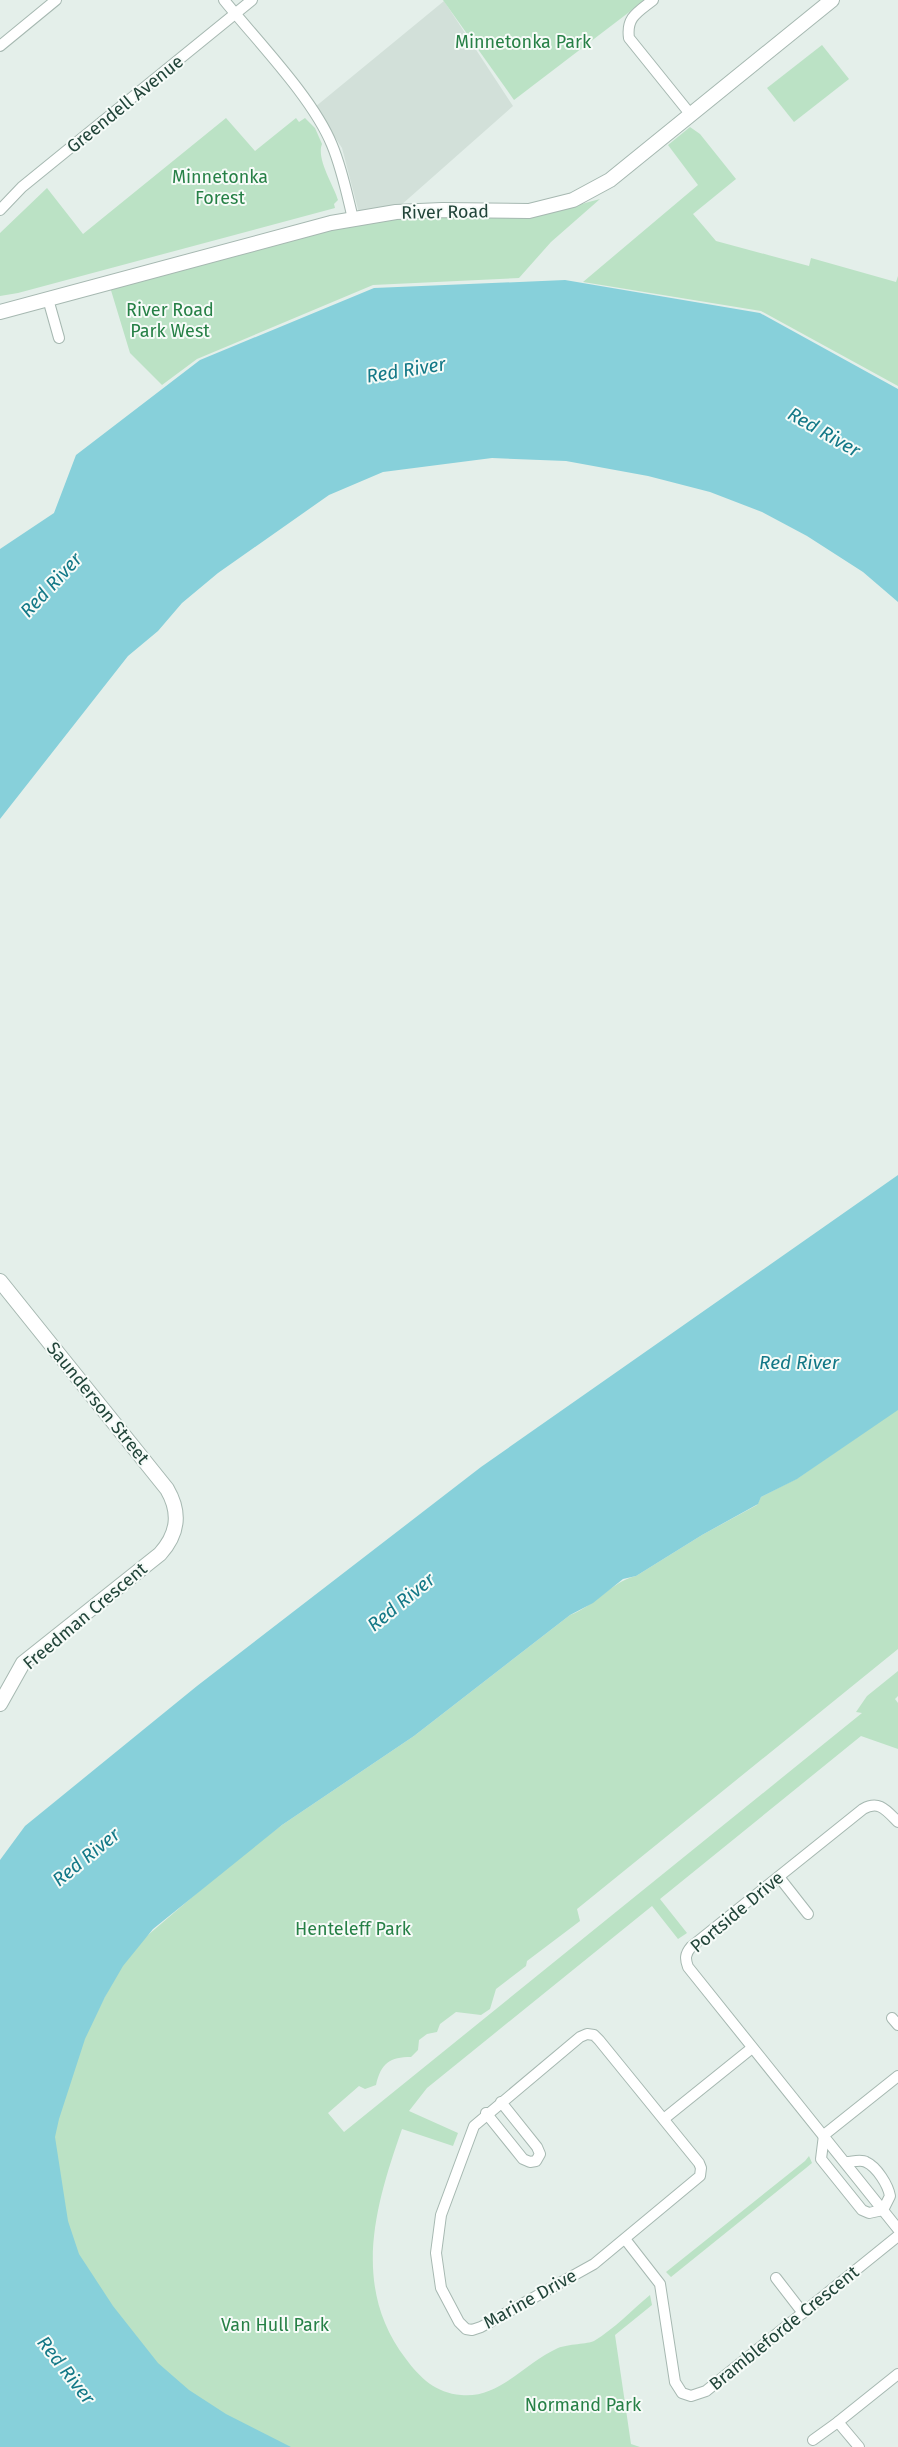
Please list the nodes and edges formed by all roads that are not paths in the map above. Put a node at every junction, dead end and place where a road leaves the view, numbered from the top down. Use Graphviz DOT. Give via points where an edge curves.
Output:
graph roads {
  1 [pos="56,0"];
  2 [pos="224,0"];
  3 [pos="252,0"];
  4 [pos="653,0"];
  5 [pos="832,0"];
  6 [pos="235,14"];
  7 [pos="0,46"];
  8 [pos="691,115"];
  9 [pos="0,210"];
  10 [pos="353,219"];
  11 [pos="48,299"];
  12 [pos="0,312"];
  13 [pos="59,338"];
  14 [pos="0,1281"];
  15 [pos="175,1532"];
  16 [pos="0,1704"];
  17 [pos="898,1822"];
  18 [pos="779,1877"];
  19 [pos="808,1914"];
  20 [pos="752,2048"];
  21 [pos="898,2076"];
  22 [pos="501,2102"];
  23 [pos="486,2113"];
  24 [pos="665,2118"];
  25 [pos="824,2136"];
  26 [pos="846,2162"];
  27 [pos="883,2210"];
  28 [pos="898,2229"];
  29 [pos="898,2236"];
  30 [pos="625,2239"];
  31 [pos="776,2278"];
  32 [pos="804,2312"];
  33 [pos="898,2374"];
  34 [pos="838,2422"];
  35 [pos="812,2440"];
  36 [pos="858,2447"];
  1 -- 7 [label="street"];
  2 -- 6 [label="street"];
  3 -- 6 [label="street, Greendell Avenue"];
  4 -- 8 [label="street" via="633,16 627,26 629,38"];
  5 -- 8 [label="street, River Road"];
  6 -- 9 [label="street, Greendell Avenue" via="22,187"];
  6 -- 10 [label="street" via="306,100 332,143"];
  8 -- 10 [label="street, River Road" via="610,180 573,200 528,211 396,212"];
  10 -- 11 [label="street, River Road"];
  11 -- 12 [label="street, River Road"];
  11 -- 13 [label="street"];
  14 -- 15 [label="street, Saunderson Street" via="167,1490 177,1514"];
  15 -- 16 [label="street, Freedman Crescent" via="160,1554 23,1663"];
  17 -- 18 [label="street, Portside Drive" via="880,1805 872,1804"];
  18 -- 19 [label="street"];
  18 -- 20 [label="street, Portside Drive" via="686,1953 688,1967"];
  20 -- 24 [label="street"];
  20 -- 25 [label="street, Portside Drive"];
  21 -- 25 [label="street"];
  22 -- 23 [label="street, Marine Drive"];
  22 -- 23 [label="street" via="537,2147 540,2154 536,2161 523,2159"];
  22 -- 24 [label="street, Marine Drive" via="587,2034 599,2040"];
  23 -- 30 [label="street, Marine Drive" via="469,2133 437,2234 441,2288 466,2329 481,2327 594,2264"];
  24 -- 30 [label="street, Marine Drive" via="699,2163 702,2168 700,2176"];
  25 -- 26 [label="street, Portside Drive"];
  25 -- 27 [label="street" via="821,2159 862,2210 869,2213"];
  26 -- 27 [label="street, Portside Drive"];
  26 -- 27 [label="street" via="869,2163 886,2185 890,2196"];
  27 -- 28 [label="street, Portside Drive"];
  29 -- 32 [label="street, Brambleforde Crescent"];
  30 -- 32 [label="street, Brambleforde Crescent" via="660,2284 675,2382 686,2396 706,2391"];
  31 -- 32 [label="street"];
  33 -- 34 [label="street"];
  34 -- 35 [label="street"];
  34 -- 36 [label="street"];
}
